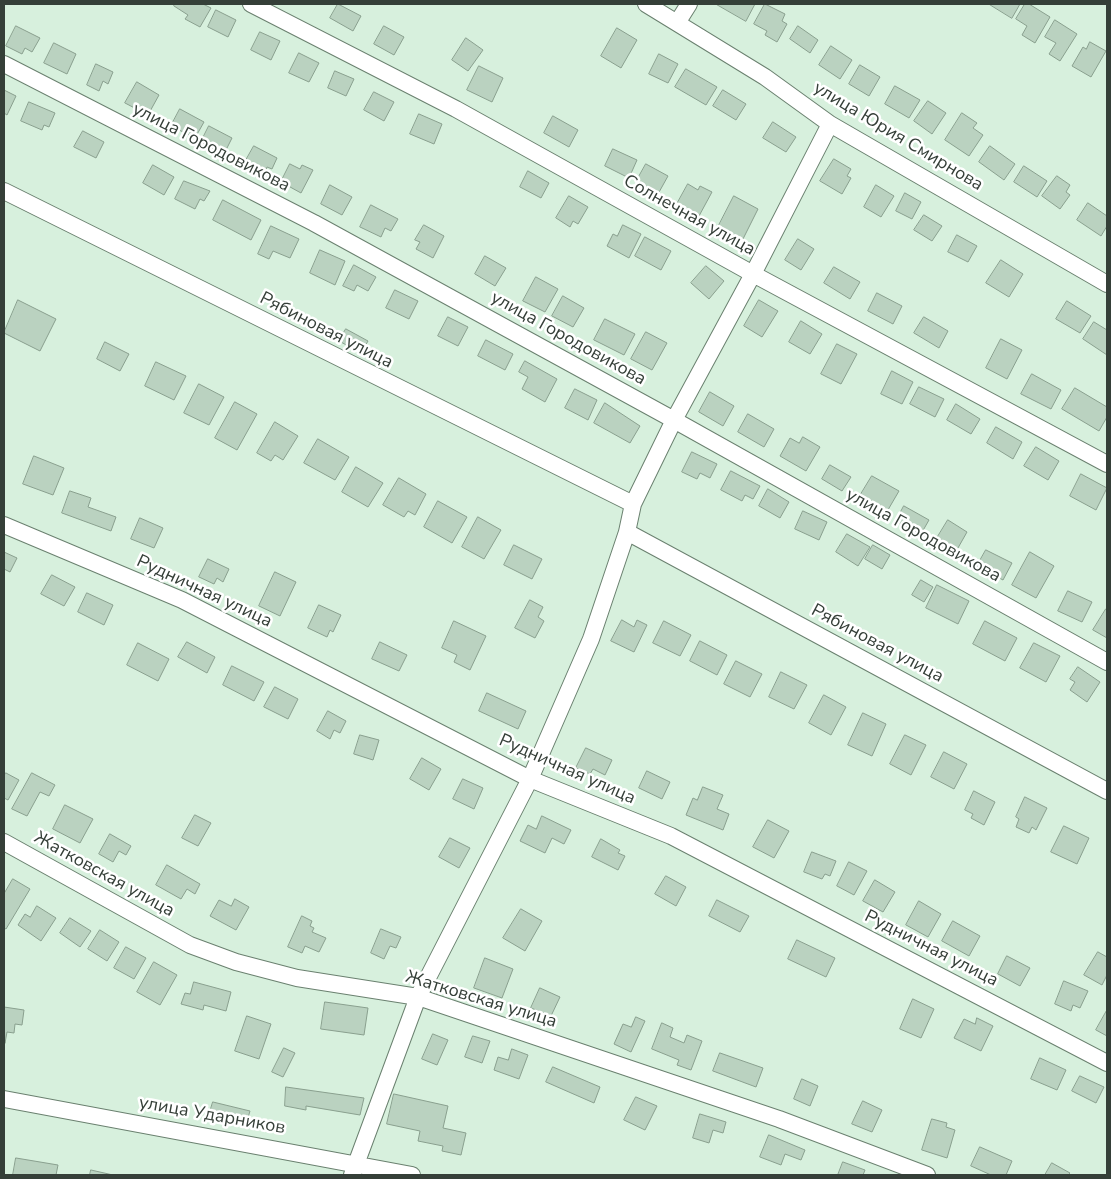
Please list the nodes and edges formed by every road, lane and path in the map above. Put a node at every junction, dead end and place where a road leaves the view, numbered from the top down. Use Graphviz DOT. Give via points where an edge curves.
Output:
graph roads {
  1 [pos="251,4"];
  2 [pos="646,4"];
  3 [pos="689,4"];
  4 [pos="677,23"];
  5 [pos="4,64"];
  6 [pos="830,124"];
  7 [pos="4,191"];
  8 [pos="753,274"];
  9 [pos="1107,284"];
  10 [pos="674,420"];
  11 [pos="1107,464"];
  12 [pos="633,504"];
  13 [pos="4,525"];
  14 [pos="627,532"];
  15 [pos="1107,662"];
  16 [pos="530,779"];
  17 [pos="1107,791"];
  18 [pos="4,842"];
  19 [pos="418,998"];
  20 [pos="1107,1063"];
  21 [pos="4,1098"];
  22 [pos="353,1169"];
  23 [pos="412,1175"];
  24 [pos="927,1175"];
  1 -- 8 [label="street, Солнечная улица" via="456,109"];
  2 -- 4 [label="street, улица Юрия Смирнова"];
  3 -- 4 [label="street"];
  4 -- 6 [label="street, улица Юрия Смирнова" via="765,77"];
  5 -- 10 [label="street, улица Городовикова" via="314,223"];
  6 -- 8 [label="street"];
  6 -- 9 [label="street, улица Юрия Смирнова"];
  7 -- 12 [label="street, Рябиновая улица"];
  8 -- 10 [label="street"];
  8 -- 11 [label="street, Солнечная улица"];
  10 -- 12 [label="street"];
  10 -- 15 [label="street, улица Городовикова"];
  12 -- 14 [label="street"];
  13 -- 16 [label="street, Рудничная улица" via="182,600"];
  14 -- 16 [label="street" via="591,639"];
  14 -- 17 [label="street, Рябиновая улица"];
  16 -- 19 [label="street"];
  16 -- 20 [label="street, Рудничная улица" via="671,836"];
  18 -- 19 [label="street, Жатковская улица" via="190,945 236,962 297,978"];
  19 -- 22 [label="street"];
  19 -- 24 [label="street, Жатковская улица" via="779,1119"];
  21 -- 22 [label="street, улица Ударников"];
  22 -- 23 [label="street, улица Ударников"];
}
